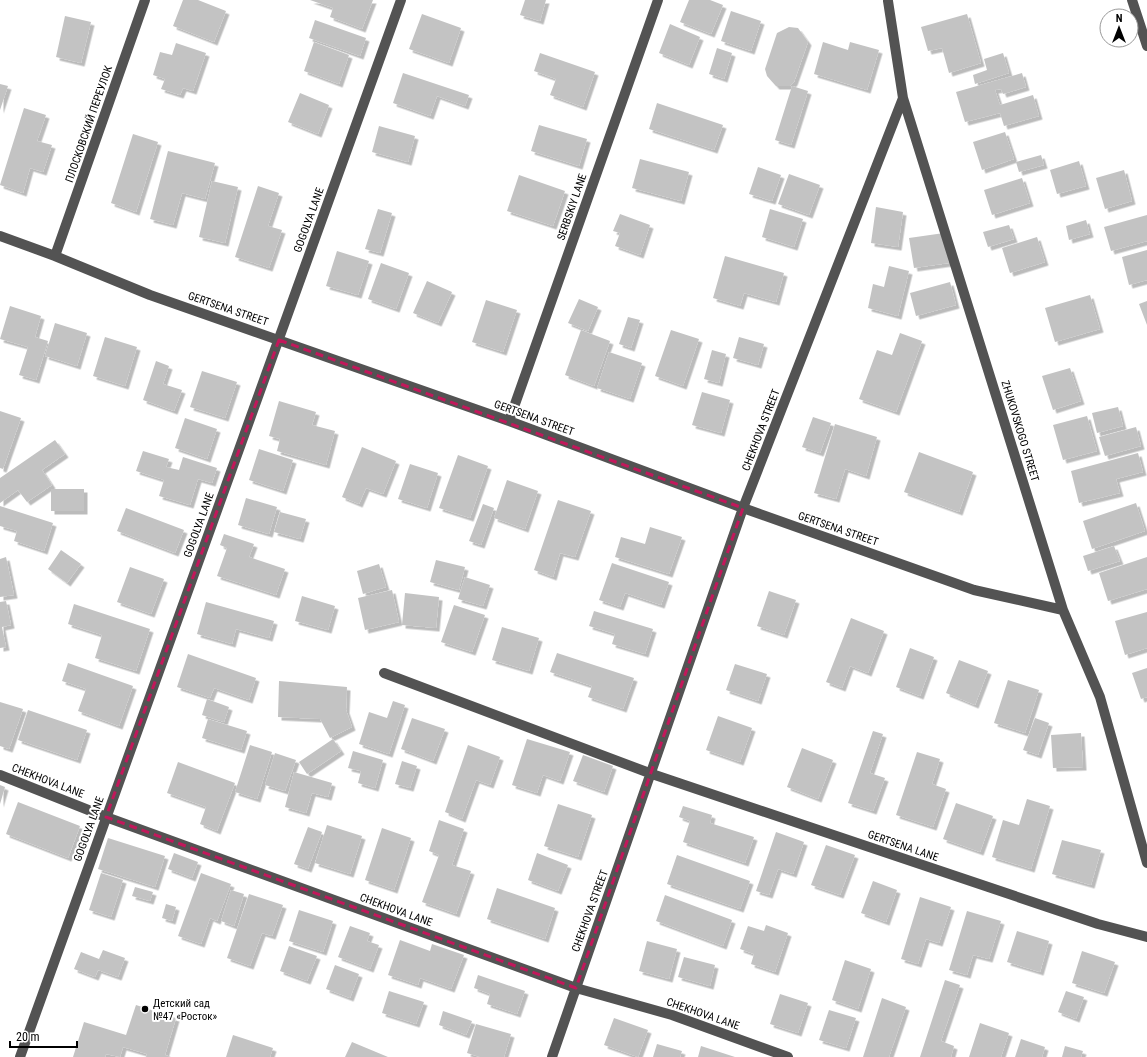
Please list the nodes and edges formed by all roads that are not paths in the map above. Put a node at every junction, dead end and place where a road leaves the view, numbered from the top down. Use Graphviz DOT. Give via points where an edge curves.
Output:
graph roads {
  1 [pos="145,0"];
  2 [pos="401,0"];
  3 [pos="658,0"];
  4 [pos="888,0"];
  5 [pos="1132,0"];
  6 [pos="1147,46"];
  7 [pos="903,98"];
  8 [pos="0,236"];
  9 [pos="55,256"];
  10 [pos="279,340"];
  11 [pos="509,421"];
  12 [pos="743,508"];
  13 [pos="1063,610"];
  14 [pos="384,673"];
  15 [pos="652,774"];
  16 [pos="0,775"];
  17 [pos="106,817"];
  18 [pos="1147,863"];
  19 [pos="1147,937"];
  20 [pos="576,988"];
  21 [pos="20,1057"];
  22 [pos="552,1057"];
  23 [pos="788,1057"];
  1 -- 9 [label="street, ПЛОСКОВСКИЙ ПЕРЕУЛОК"];
  2 -- 10 [label="street, GOGOLYA LANE"];
  3 -- 11 [label="street, SERBSKIY LANE"];
  4 -- 7 [label="street, ZHUKOVSKOGO STREET"];
  5 -- 6 [label="street"];
  7 -- 12 [label="street, CHEKHOVA STREET"];
  7 -- 13 [label="street, ZHUKOVSKOGO STREET"];
  8 -- 9 [label="street, GERTSENA STREET"];
  9 -- 10 [label="street, GERTSENA STREET" via="150,296"];
  10 -- 11 [label="street, GERTSENA STREET"];
  10 -- 17 [label="street, GOGOLYA LANE"];
  11 -- 12 [label="street, GERTSENA STREET"];
  12 -- 13 [label="street, GERTSENA STREET" via="974,590"];
  12 -- 15 [label="street, CHEKHOVA STREET"];
  13 -- 18 [label="street, ZHUKOVSKOGO STREET" via="1100,697"];
  14 -- 15 [label="street"];
  15 -- 19 [label="street, GERTSENA LANE" via="1098,924"];
  15 -- 20 [label="street, CHEKHOVA STREET"];
  16 -- 17 [label="street, CHEKHOVA LANE"];
  17 -- 20 [label="street, CHEKHOVA LANE"];
  17 -- 21 [label="street, GOGOLYA LANE"];
  20 -- 22 [label="street, CHEKHOVA STREET"];
  20 -- 23 [label="street, CHEKHOVA LANE" via="672,1015"];
}
